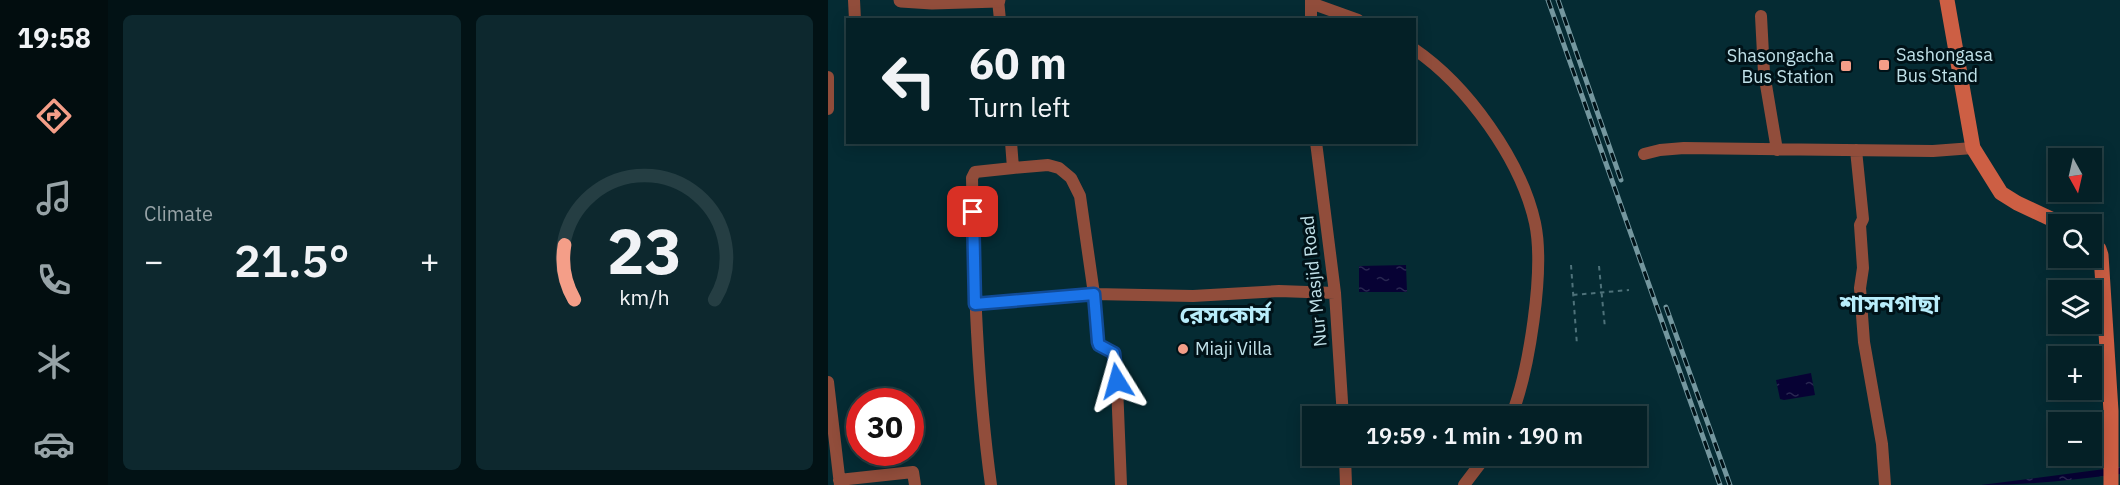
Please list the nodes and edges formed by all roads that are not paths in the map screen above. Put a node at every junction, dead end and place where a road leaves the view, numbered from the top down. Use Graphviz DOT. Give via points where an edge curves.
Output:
graph roads {
  1 [pos="854,0"];
  2 [pos="901,0"];
  3 [pos="998,0"];
  4 [pos="1947,0"];
  5 [pos="1311,2"];
  6 [pos="1761,16"];
  7 [pos="855,18"];
  8 [pos="1000,18"];
  9 [pos="1311,18"];
  10 [pos="1353,18"];
  11 [pos="1416,50"];
  12 [pos="828,77"];
  13 [pos="828,109"];
  14 [pos="1011,144"];
  15 [pos="1316,144"];
  16 [pos="1972,148"];
  17 [pos="1777,150"];
  18 [pos="1856,150"];
  19 [pos="1644,154"];
  20 [pos="1013,168"];
  21 [pos="2048,218"];
  22 [pos="2102,260"];
  23 [pos="1335,292"];
  24 [pos="1094,294"];
  25 [pos="975,304"];
  26 [pos="828,382"];
  27 [pos="1342,406"];
  28 [pos="1516,406"];
  29 [pos="2115,411"];
  30 [pos="1346,466"];
  31 [pos="1478,466"];
  32 [pos="839,483"];
  33 [pos="915,485"];
  34 [pos="991,485"];
  35 [pos="1121,485"];
  36 [pos="1346,485"];
  37 [pos="1464,485"];
  38 [pos="1885,485"];
  39 [pos="2111,485"];
  1 -- 7 [label="street"];
  2 -- 3 [label="street"];
  3 -- 8 [label="street"];
  4 -- 16 [label="main road"];
  5 -- 9 [label="street"];
  5 -- 10 [label="street"];
  6 -- 17 [label="street" via="1764,73"];
  11 -- 28 [label="street" via="1453,82 1496,136 1516,170 1535,223 1538,257 1533,315"];
  12 -- 13 [label="street"];
  14 -- 20 [label="street"];
  15 -- 23 [label="street, Nur Masjid Road"];
  16 -- 18 [label="street"];
  16 -- 21 [label="main road" via="2001,193"];
  17 -- 18 [label="street"];
  17 -- 19 [label="street" via="1684,148"];
  18 -- 38 [label="street" via="1863,219 1860,288 1864,342"];
  20 -- 24 [label="street" via="1048,165 1071,178 1083,205"];
  20 -- 25 [label="street" via="973,174"];
  22 -- 29 [label="main road"];
  23 -- 24 [label="street"];
  23 -- 27 [label="street, Nur Masjid Road"];
  24 -- 25 [label="street"];
  24 -- 35 [label="street" via="1098,342 1114,353 1116,360"];
  25 -- 34 [label="street"];
  26 -- 32 [label="street"];
  29 -- 39 [label="main road"];
  30 -- 36 [label="street"];
  31 -- 37 [label="street"];
  32 -- 33 [label="street" via="913,472"];
}
